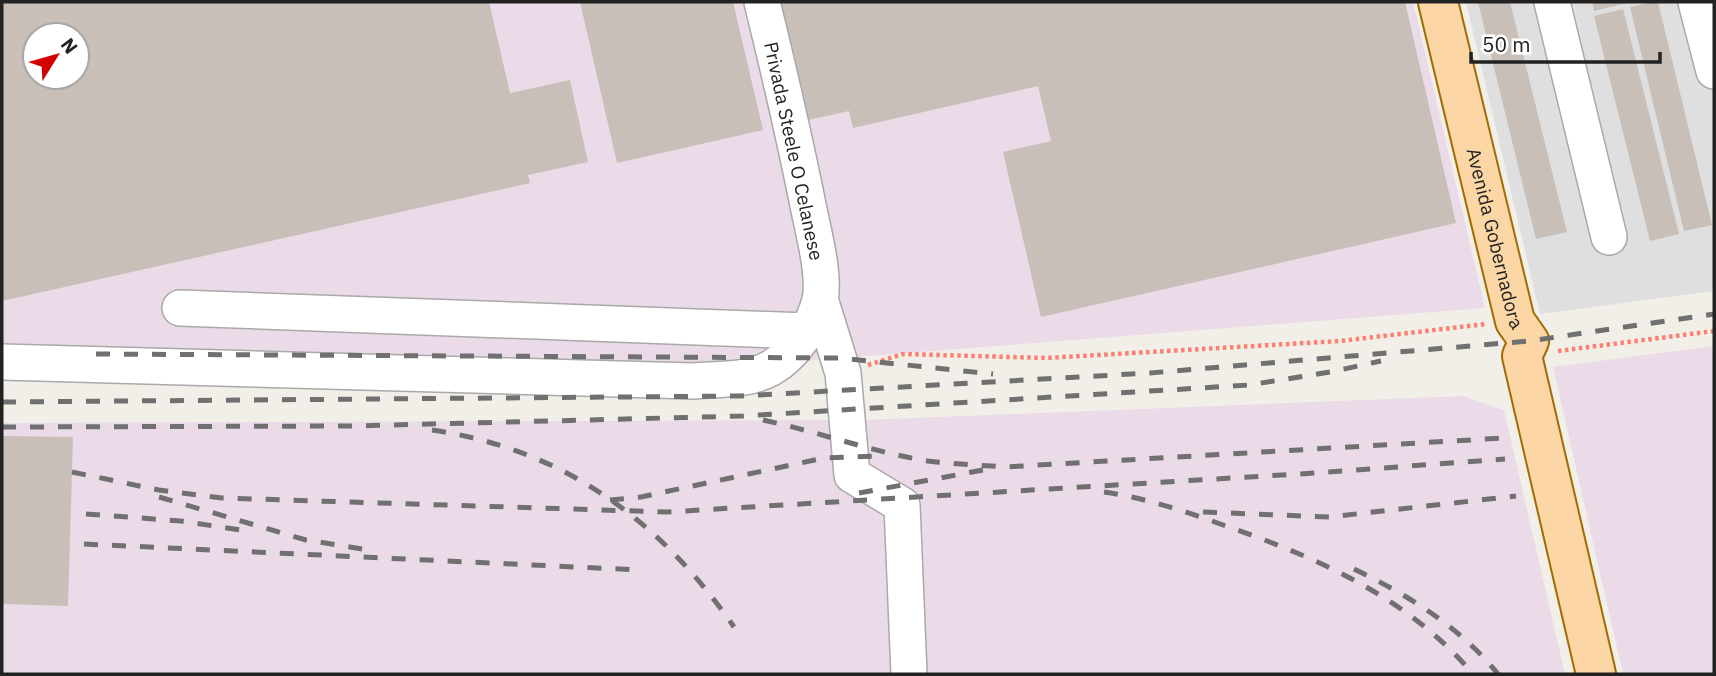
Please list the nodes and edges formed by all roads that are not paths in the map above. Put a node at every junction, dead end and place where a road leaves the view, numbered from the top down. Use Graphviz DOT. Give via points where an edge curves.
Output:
graph roads {
  1 [pos="762,2"];
  2 [pos="1438,2"];
  3 [pos="1552,2"];
  4 [pos="1696,2"];
  5 [pos="1714,71"];
  6 [pos="1609,237"];
  7 [pos="820,299"];
  8 [pos="180,308"];
  9 [pos="806,331"];
  10 [pos="2,362"];
  11 [pos="909,674"];
  12 [pos="1596,674"];
  1 -- 7 [label="street, Privada Steele O Celanese" via="819,257"];
  2 -- 12 [label="main road, Avenida Gobernadora"];
  3 -- 6 [label="street"];
  4 -- 5 [label="street"];
  7 -- 9 [label="street, Privada Steele O Celanese"];
  7 -- 11 [label="street" via="843,373 852,475 902,505"];
  8 -- 9 [label="street"];
  9 -- 10 [label="street, Privada Steele O Celanese" via="771,368 748,378 693,381"];
}
